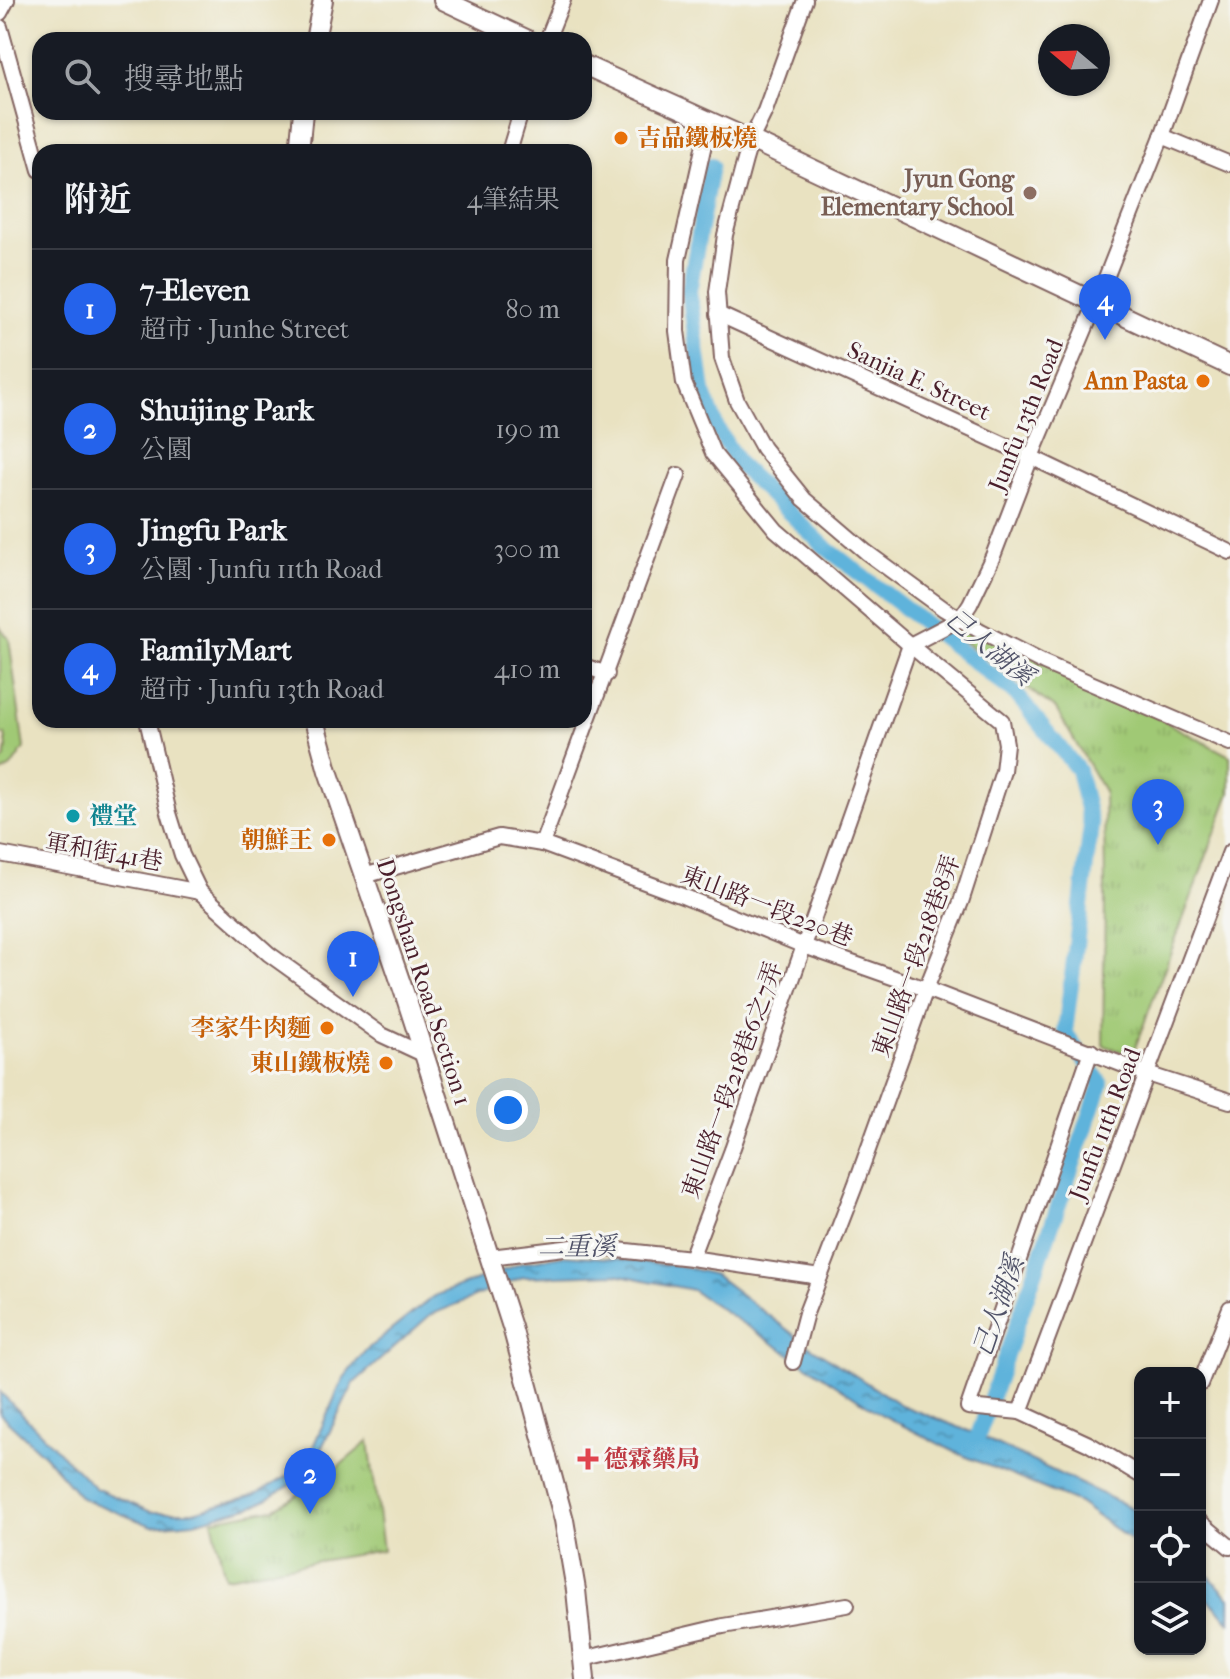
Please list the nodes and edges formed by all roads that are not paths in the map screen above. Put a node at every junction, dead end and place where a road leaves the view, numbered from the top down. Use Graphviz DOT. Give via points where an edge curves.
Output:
graph roads {
  1 [pos="7,0"];
  2 [pos="323,0"];
  3 [pos="443,0"];
  4 [pos="563,0"];
  5 [pos="805,0"];
  6 [pos="1211,0"];
  7 [pos="0,13"];
  8 [pos="0,27"];
  9 [pos="317,32"];
  10 [pos="511,32"];
  11 [pos="550,32"];
  12 [pos="592,69"];
  13 [pos="302,120"];
  14 [pos="519,120"];
  15 [pos="709,122"];
  16 [pos="1162,136"];
  17 [pos="751,140"];
  18 [pos="33,144"];
  19 [pos="300,144"];
  20 [pos="511,144"];
  21 [pos="1230,164"];
  22 [pos="1096,303"];
  23 [pos="718,314"];
  24 [pos="1230,366"];
  25 [pos="1031,457"];
  26 [pos="678,475"];
  27 [pos="1230,552"];
  28 [pos="959,620"];
  29 [pos="911,645"];
  30 [pos="592,669"];
  31 [pos="607,674"];
  32 [pos="592,713"];
  33 [pos="149,728"];
  34 [pos="316,728"];
  35 [pos="586,728"];
  36 [pos="1230,743"];
  37 [pos="542,844"];
  38 [pos="1230,852"];
  39 [pos="0,854"];
  40 [pos="364,876"];
  41 [pos="200,892"];
  42 [pos="804,946"];
  43 [pos="926,989"];
  44 [pos="1091,1051"];
  45 [pos="425,1055"];
  46 [pos="1147,1074"];
  47 [pos="1230,1101"];
  48 [pos="490,1257"];
  49 [pos="691,1258"];
  50 [pos="820,1277"];
  51 [pos="1229,1316"];
  52 [pos="793,1362"];
  53 [pos="1206,1370"];
  54 [pos="1020,1412"];
  55 [pos="1134,1471"];
  56 [pos="1206,1527"];
  57 [pos="1230,1547"];
  58 [pos="847,1605"];
  59 [pos="583,1659"];
  60 [pos="585,1679"];
  1 -- 7 [label="street"];
  2 -- 9 [label="main road"];
  3 -- 10 [label="main road"];
  4 -- 11 [label="street"];
  5 -- 17 [label="street"];
  6 -- 16 [label="street, Junfu 13th Road"];
  8 -- 18 [label="street"];
  12 -- 15 [label="main road"];
  13 -- 19 [label="main road"];
  14 -- 20 [label="street"];
  15 -- 17 [label="main road"];
  15 -- 29 [label="street, 東山路一段218巷8弄" via="678,260 677,331 684,383 713,453 742,491 776,530"];
  16 -- 21 [label="street"];
  16 -- 22 [label="street, Junfu 13th Road"];
  17 -- 22 [label="main road"];
  17 -- 23 [label="street" via="725,235"];
  22 -- 24 [label="main road"];
  22 -- 25 [label="street, Junfu 13th Road"];
  23 -- 25 [label="street, Sanjia E. Street"];
  23 -- 28 [label="street" via="722,358 737,401 779,470 866,552"];
  25 -- 27 [label="street, Sanjia E. Street"];
  25 -- 28 [label="street, Junfu 13th Road" via="993,556"];
  26 -- 31 [label="street"];
  28 -- 29 [label="street"];
  28 -- 36 [label="street" via="1044,663"];
  29 -- 42 [label="street, 東山路一段218巷6之7弄"];
  29 -- 43 [label="street, 東山路一段218巷8弄" via="1002,721 1006,744 1003,771 961,902"];
  30 -- 31 [label="street"];
  31 -- 32 [label="street"];
  33 -- 41 [label="street" via="182,855"];
  34 -- 40 [label="main road, Dongshan Road Section 1"];
  35 -- 37 [label="street"];
  37 -- 40 [label="street, 東山路一段220巷" via="499,837"];
  37 -- 42 [label="street, 東山路一段220巷"];
  38 -- 46 [label="street, Junfu 11th Road"];
  39 -- 41 [label="street, 軍和街41巷"];
  40 -- 45 [label="main road, Dongshan Road Section 1"];
  41 -- 45 [label="street" via="269,954 382,1035"];
  42 -- 43 [label="street, 東山路一段220巷"];
  42 -- 49 [label="street, 東山路一段218巷6之7弄"];
  43 -- 44 [label="street, 東山路一段220巷"];
  43 -- 50 [label="street, 東山路一段218巷8弄"];
  44 -- 46 [label="street, 東山路一段220巷"];
  44 -- 54 [label="street" via="968,1407"];
  45 -- 48 [label="main road, Dongshan Road Section 1"];
  46 -- 47 [label="street, 東山路一段220巷"];
  46 -- 54 [label="street, Junfu 11th Road"];
  48 -- 49 [label="street" via="581,1246"];
  48 -- 59 [label="main road, Dongshan Road Section 1" via="564,1520"];
  49 -- 50 [label="street"];
  50 -- 52 [label="street, 東山路一段218巷8弄"];
  51 -- 53 [label="street"];
  54 -- 55 [label="street"];
  56 -- 57 [label="street"];
  58 -- 59 [label="street" via="723,1626"];
  59 -- 60 [label="main road, Dongshan Road Section 1"];
}
